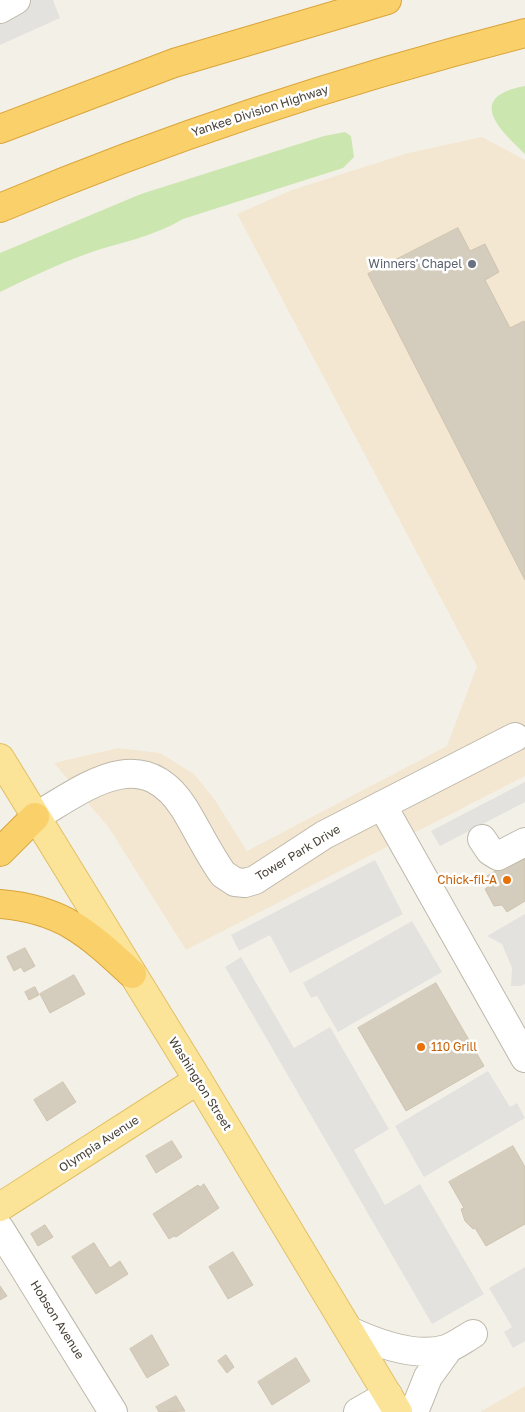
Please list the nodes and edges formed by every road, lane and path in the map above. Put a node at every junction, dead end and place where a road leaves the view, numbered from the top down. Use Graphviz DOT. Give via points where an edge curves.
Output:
graph roads {
  1 [pos="16,0"];
  2 [pos="331,0"];
  3 [pos="387,0"];
  4 [pos="0,9"];
  5 [pos="525,32"];
  6 [pos="174,63"];
  7 [pos="0,129"];
  8 [pos="0,208"];
  9 [pos="515,737"];
  10 [pos="0,758"];
  11 [pos="382,805"];
  12 [pos="36,817"];
  13 [pos="0,827"];
  14 [pos="482,839"];
  15 [pos="525,842"];
  16 [pos="0,852"];
  17 [pos="0,904"];
  18 [pos="132,974"];
  19 [pos="525,1058"];
  20 [pos="198,1080"];
  21 [pos="0,1207"];
  22 [pos="0,1228"];
  23 [pos="350,1331"];
  24 [pos="473,1334"];
  25 [pos="449,1348"];
  26 [pos="393,1403"];
  27 [pos="113,1412"];
  28 [pos="358,1412"];
  29 [pos="414,1412"];
  1 -- 4 [label="street"];
  2 -- 6 [label="highway"];
  3 -- 6 [label="highway"];
  5 -- 8 [label="highway, Yankee Division Highway" via="259,111 119,160"];
  6 -- 7 [label="highway"];
  9 -- 11 [label="street, Tower Park Drive"];
  10 -- 12 [label="main road, Washington Street"];
  11 -- 12 [label="street, Tower Park Drive" via="324,835 262,876 245,883 235,882 223,874 175,795 146,775 125,773 105,778"];
  11 -- 19 [label="street"];
  12 -- 13 [label="highway"];
  12 -- 16 [label="highway"];
  12 -- 18 [label="main road, Washington Street"];
  14 -- 15 [label="street" via="498,856"];
  17 -- 18 [label="highway" via="31,908 69,922 102,945"];
  18 -- 20 [label="main road, Washington Street"];
  20 -- 21 [label="main road, Olympia Avenue"];
  20 -- 23 [label="main road, Washington Street"];
  22 -- 27 [label="street, Hobson Avenue"];
  23 -- 25 [label="street" via="390,1347"];
  23 -- 26 [label="main road, Washington Street"];
  24 -- 25 [label="street"];
  25 -- 29 [label="street" via="425,1383"];
  26 -- 28 [label="street"];
}
